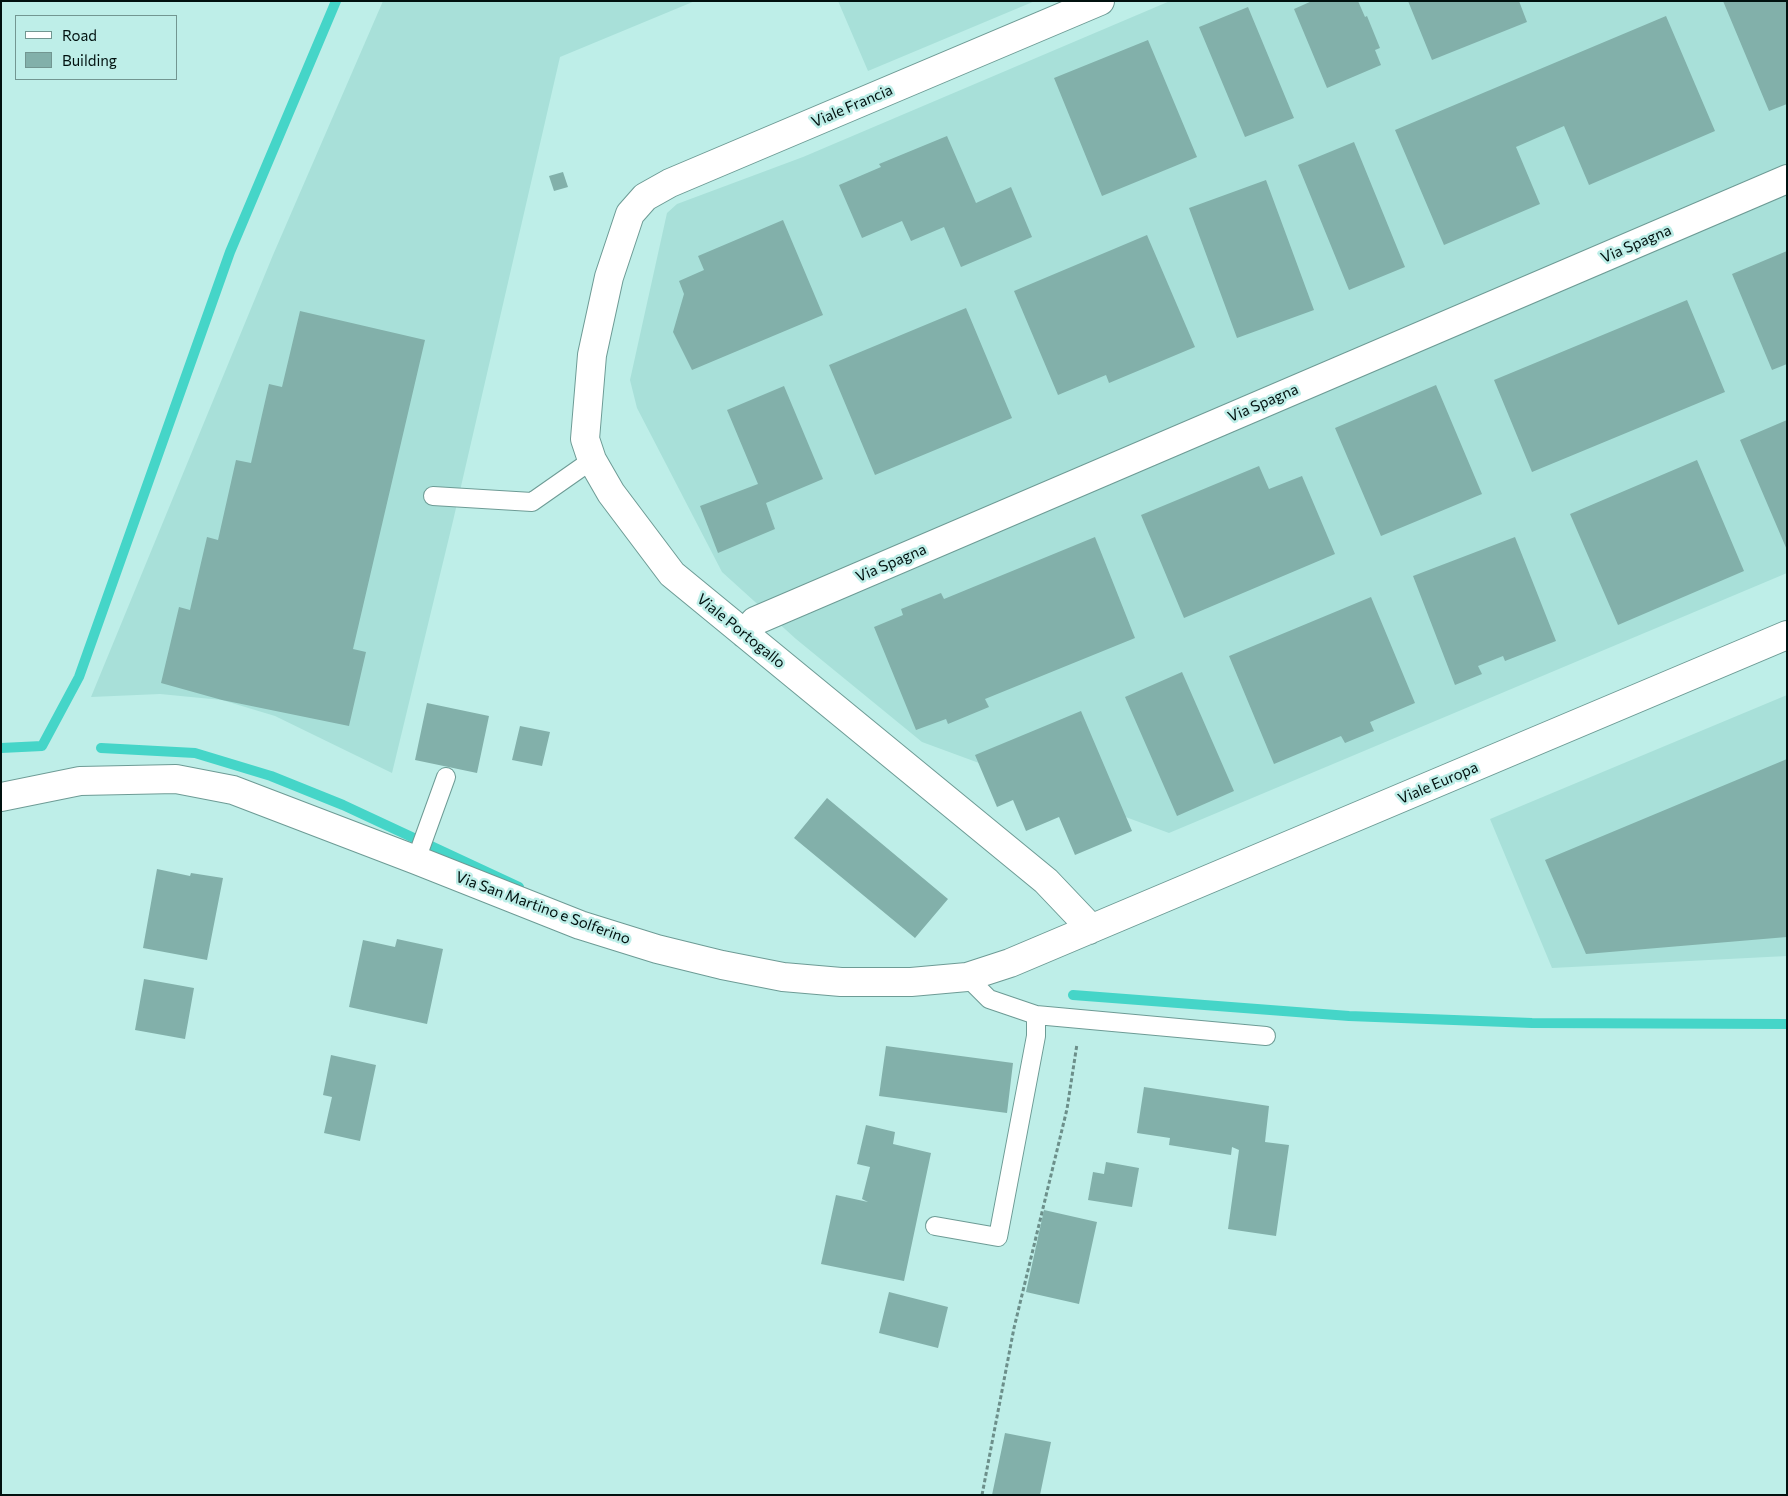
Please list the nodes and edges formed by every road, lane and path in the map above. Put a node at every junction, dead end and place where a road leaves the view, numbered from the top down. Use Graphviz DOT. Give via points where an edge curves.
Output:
graph roads {
  1 [pos="1100,1"];
  2 [pos="1787,179"];
  3 [pos="623,233"];
  4 [pos="592,460"];
  5 [pos="433,496"];
  6 [pos="745,634"];
  7 [pos="1787,635"];
  8 [pos="446,777"];
  9 [pos="1,797"];
  10 [pos="418,853"];
  11 [pos="1089,930"];
  12 [pos="967,978"];
  13 [pos="1036,1015"];
  14 [pos="1080,1019"];
  15 [pos="1266,1036"];
  16 [pos="935,1226"];
  17 [pos="982,1495"];
  1 -- 3 [label="street, Viale Francia" via="670,182 645,197 630,214"];
  2 -- 6 [label="street, Via Spagna" via="755,621"];
  3 -- 4 [label="street, Viale Portogallo" via="609,277 592,355 585,439"];
  4 -- 5 [label="lane" via="532,502"];
  4 -- 6 [label="street, Viale Portogallo" via="611,493 672,574"];
  6 -- 11 [label="street, Viale Portogallo" via="1046,880"];
  7 -- 11 [label="street, Viale Europa"];
  8 -- 10 [label="lane"];
  9 -- 10 [label="street, Via San Martino e Solferino" via="80,781 176,779 233,790"];
  10 -- 12 [label="street, Via San Martino e Solferino" via="580,925 722,965 783,977 841,982"];
  11 -- 12 [label="street, Via San Martino e Solferino"];
  12 -- 13 [label="lane" via="989,999"];
  13 -- 14 [label="lane"];
  13 -- 16 [label="lane" via="1036,1036 998,1238"];
  14 -- 15 [label="lane"];
  14 -- 17 [label="path" via="1067,1109 1014,1328"];
}
